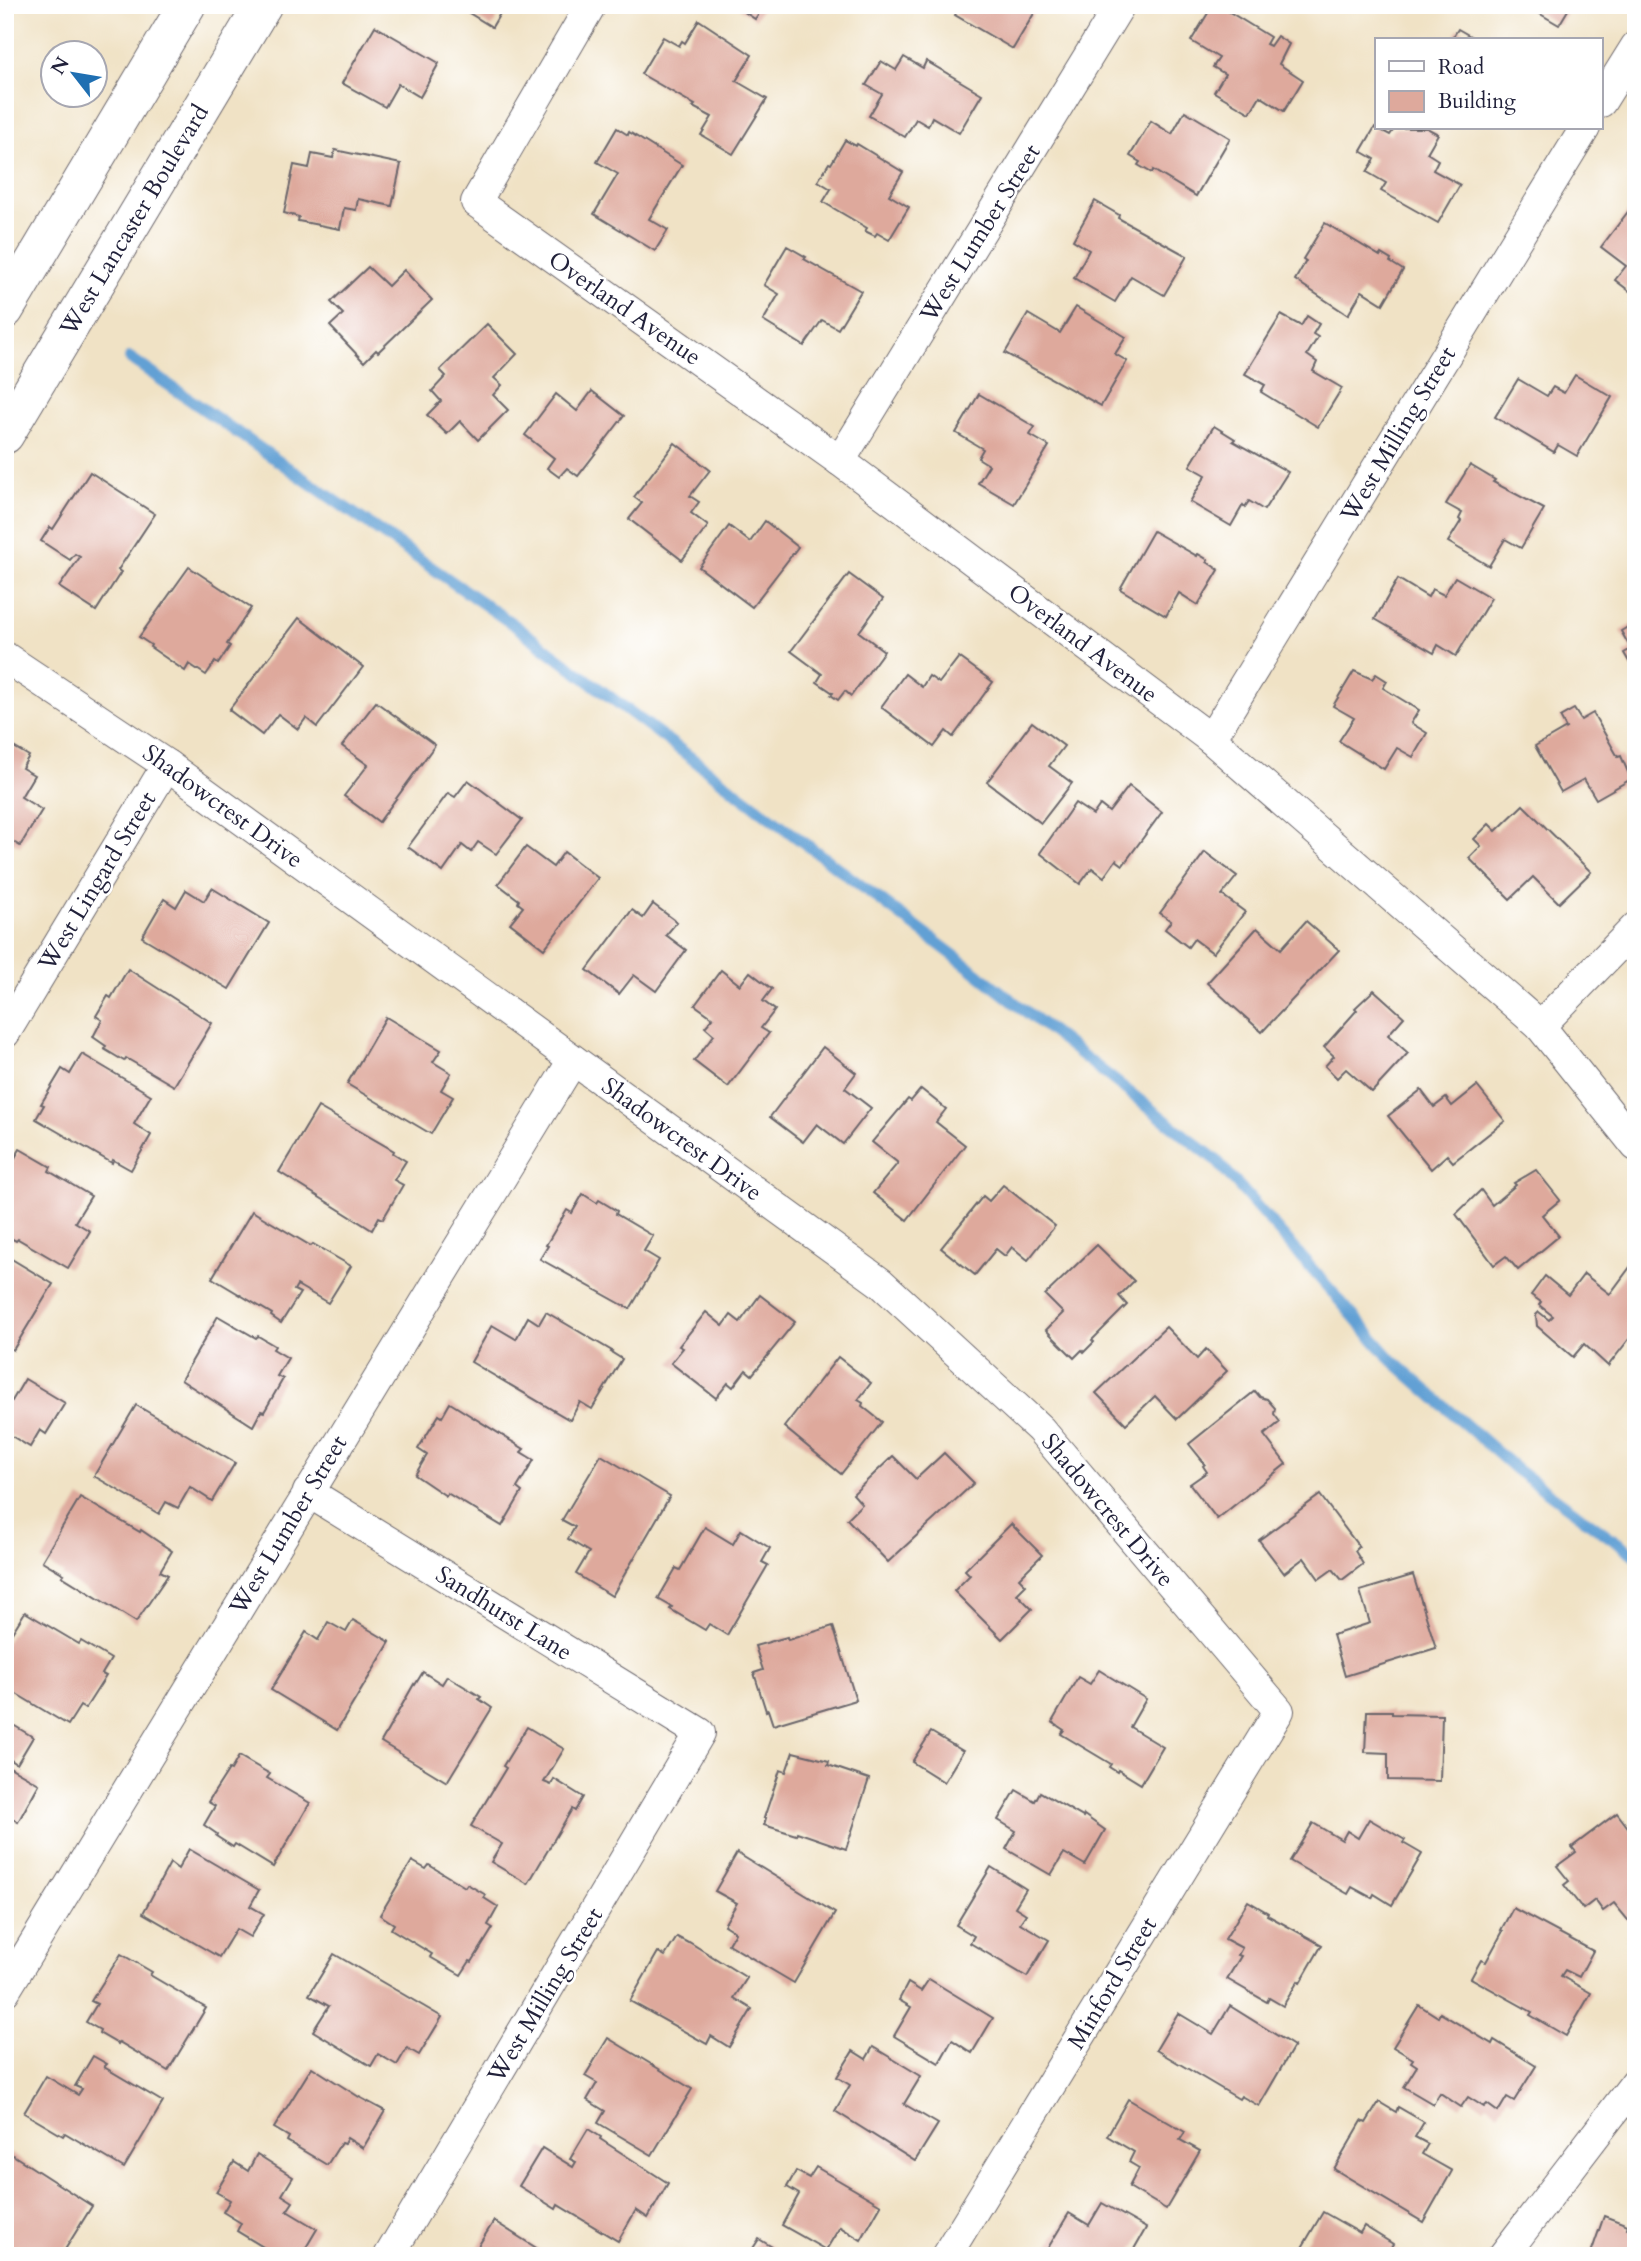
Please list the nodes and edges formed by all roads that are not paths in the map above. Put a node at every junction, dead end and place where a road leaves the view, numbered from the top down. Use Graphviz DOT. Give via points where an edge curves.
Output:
graph roads {
  1 [pos="187,5"];
  2 [pos="262,5"];
  3 [pos="591,5"];
  4 [pos="1120,5"];
  5 [pos="1632,62"];
  6 [pos="1602,101"];
  7 [pos="1584,130"];
  8 [pos="5,310"];
  9 [pos="5,435"];
  10 [pos="840,461"];
  11 [pos="5,657"];
  12 [pos="1211,739"];
  13 [pos="167,765"];
  14 [pos="1636,927"];
  15 [pos="1540,1026"];
  16 [pos="5,1033"];
  17 [pos="573,1059"];
  18 [pos="1636,1146"];
  19 [pos="308,1492"];
  20 [pos="1279,1711"];
  21 [pos="700,1734"];
  22 [pos="5,1991"];
  23 [pos="1636,2082"];
  24 [pos="390,2256"];
  25 [pos="946,2256"];
  26 [pos="1503,2256"];
  1 -- 8 [label="street"];
  2 -- 9 [label="street, West Lancaster Boulevard"];
  3 -- 10 [label="street, Overland Avenue" via="476,202"];
  4 -- 10 [label="street, West Lumber Street"];
  5 -- 6 [label="street"];
  7 -- 12 [label="street, West Milling Street"];
  10 -- 12 [label="street, Overland Avenue"];
  11 -- 13 [label="street, Shadowcrest Drive"];
  12 -- 15 [label="street, Overland Avenue"];
  13 -- 16 [label="street, West Lingard Street"];
  13 -- 17 [label="street, Shadowcrest Drive"];
  14 -- 15 [label="street"];
  15 -- 18 [label="street, Overland Avenue"];
  17 -- 19 [label="street, West Lumber Street"];
  17 -- 20 [label="street, Shadowcrest Drive" via="881,1283 1040,1429"];
  19 -- 21 [label="street, Sandhurst Lane"];
  19 -- 22 [label="street, West Lumber Street"];
  20 -- 25 [label="street, Minford Street"];
  21 -- 24 [label="street, West Milling Street"];
  23 -- 26 [label="street"];
}
